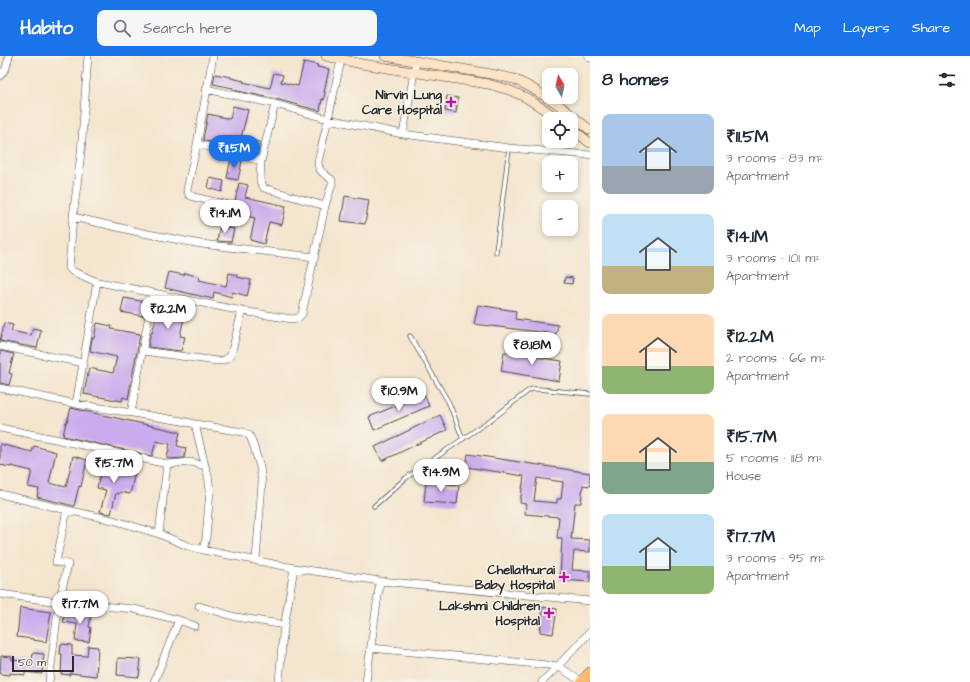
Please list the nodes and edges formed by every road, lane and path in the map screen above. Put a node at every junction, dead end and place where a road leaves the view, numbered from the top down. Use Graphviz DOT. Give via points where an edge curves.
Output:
graph roads {
  1 [pos="9,56"];
  2 [pos="88,56"];
  3 [pos="213,56"];
  4 [pos="326,56"];
  5 [pos="385,56"];
  6 [pos="341,60"];
  7 [pos="416,61"];
  8 [pos="414,72"];
  9 [pos="0,76"];
  10 [pos="206,89"];
  11 [pos="275,104"];
  12 [pos="548,112"];
  13 [pos="328,119"];
  14 [pos="590,130"];
  15 [pos="403,134"];
  16 [pos="578,134"];
  17 [pos="590,143"];
  18 [pos="197,144"];
  19 [pos="509,148"];
  20 [pos="590,155"];
  21 [pos="261,161"];
  22 [pos="325,206"];
  23 [pos="237,207"];
  24 [pos="72,217"];
  25 [pos="496,252"];
  26 [pos="315,257"];
  27 [pos="96,282"];
  28 [pos="153,293"];
  29 [pos="242,311"];
  30 [pos="410,336"];
  31 [pos="0,346"];
  32 [pos="143,350"];
  33 [pos="83,363"];
  34 [pos="0,388"];
  35 [pos="590,394"];
  36 [pos="76,404"];
  37 [pos="131,414"];
  38 [pos="195,424"];
  39 [pos="0,428"];
  40 [pos="463,439"];
  41 [pos="167,464"];
  42 [pos="204,466"];
  43 [pos="0,494"];
  44 [pos="374,506"];
  45 [pos="67,510"];
  46 [pos="159,534"];
  47 [pos="203,550"];
  48 [pos="256,560"];
  49 [pos="294,568"];
  50 [pos="380,581"];
  51 [pos="0,594"];
  52 [pos="590,601"];
  53 [pos="59,602"];
  54 [pos="199,606"];
  55 [pos="179,620"];
  56 [pos="285,625"];
  57 [pos="195,626"];
  58 [pos="590,632"];
  59 [pos="371,648"];
  60 [pos="558,666"];
  61 [pos="590,673"];
  62 [pos="49,682"];
  63 [pos="154,682"];
  64 [pos="279,682"];
  65 [pos="366,682"];
  66 [pos="542,682"];
  67 [pos="582,682"];
  1 -- 9 [label="street" via="6,68"];
  2 -- 24 [label="street" via="81,153"];
  3 -- 10 [label="street"];
  4 -- 6 [label="main road"];
  5 -- 7 [label="main road"];
  6 -- 8 [label="main road"];
  6 -- 13 [label="street"];
  7 -- 8 [label="street"];
  7 -- 14 [label="main road" via="514,79 559,105"];
  8 -- 12 [label="main road" via="488,84 525,97"];
  8 -- 15 [label="street"];
  10 -- 11 [label="street"];
  10 -- 18 [label="street"];
  11 -- 13 [label="street"];
  11 -- 21 [label="street"];
  13 -- 15 [label="street"];
  13 -- 22 [label="street" via="318,162 320,171 332,180"];
  15 -- 19 [label="street"];
  16 -- 17 [label="main road"];
  18 -- 21 [label="street"];
  18 -- 23 [label="street" via="187,190 189,195"];
  19 -- 20 [label="street"];
  19 -- 25 [label="lane"];
  21 -- 22 [label="street" via="260,181 264,188"];
  22 -- 26 [label="street"];
  24 -- 26 [label="street" via="201,244"];
  24 -- 27 [label="street" via="69,268"];
  26 -- 29 [label="street" via="302,314 298,318"];
  27 -- 28 [label="street"];
  27 -- 33 [label="street"];
  28 -- 29 [label="street"];
  28 -- 32 [label="street"];
  29 -- 32 [label="street" via="231,355 224,361"];
  30 -- 40 [label="lane" via="449,403"];
  31 -- 33 [label="street"];
  32 -- 37 [label="street"];
  33 -- 36 [label="street"];
  34 -- 36 [label="street"];
  35 -- 40 [label="lane" via="539,389 528,391"];
  36 -- 37 [label="street"];
  37 -- 38 [label="street"];
  38 -- 42 [label="street"];
  38 -- 48 [label="street" via="243,432 249,435 252,441 262,484"];
  39 -- 41 [label="street"];
  40 -- 44 [label="lane" via="406,478"];
  41 -- 42 [label="street" via="191,462"];
  41 -- 46 [label="street"];
  42 -- 47 [label="street" via="210,490"];
  43 -- 45 [label="street"];
  45 -- 46 [label="street"];
  45 -- 53 [label="street" via="56,562 68,564"];
  46 -- 47 [label="street"];
  47 -- 48 [label="street"];
  48 -- 49 [label="street"];
  49 -- 50 [label="street"];
  49 -- 56 [label="street"];
  50 -- 52 [label="street"];
  50 -- 59 [label="street"];
  51 -- 53 [label="street"];
  53 -- 55 [label="street" via="134,609"];
  53 -- 62 [label="street"];
  54 -- 56 [label="street" via="236,617"];
  55 -- 57 [label="street"];
  55 -- 63 [label="street"];
  56 -- 64 [label="street"];
  58 -- 60 [label="street"];
  59 -- 60 [label="street"];
  59 -- 65 [label="street"];
  60 -- 66 [label="street"];
  60 -- 67 [label="street"];
  61 -- 67 [label="main road"];
}
